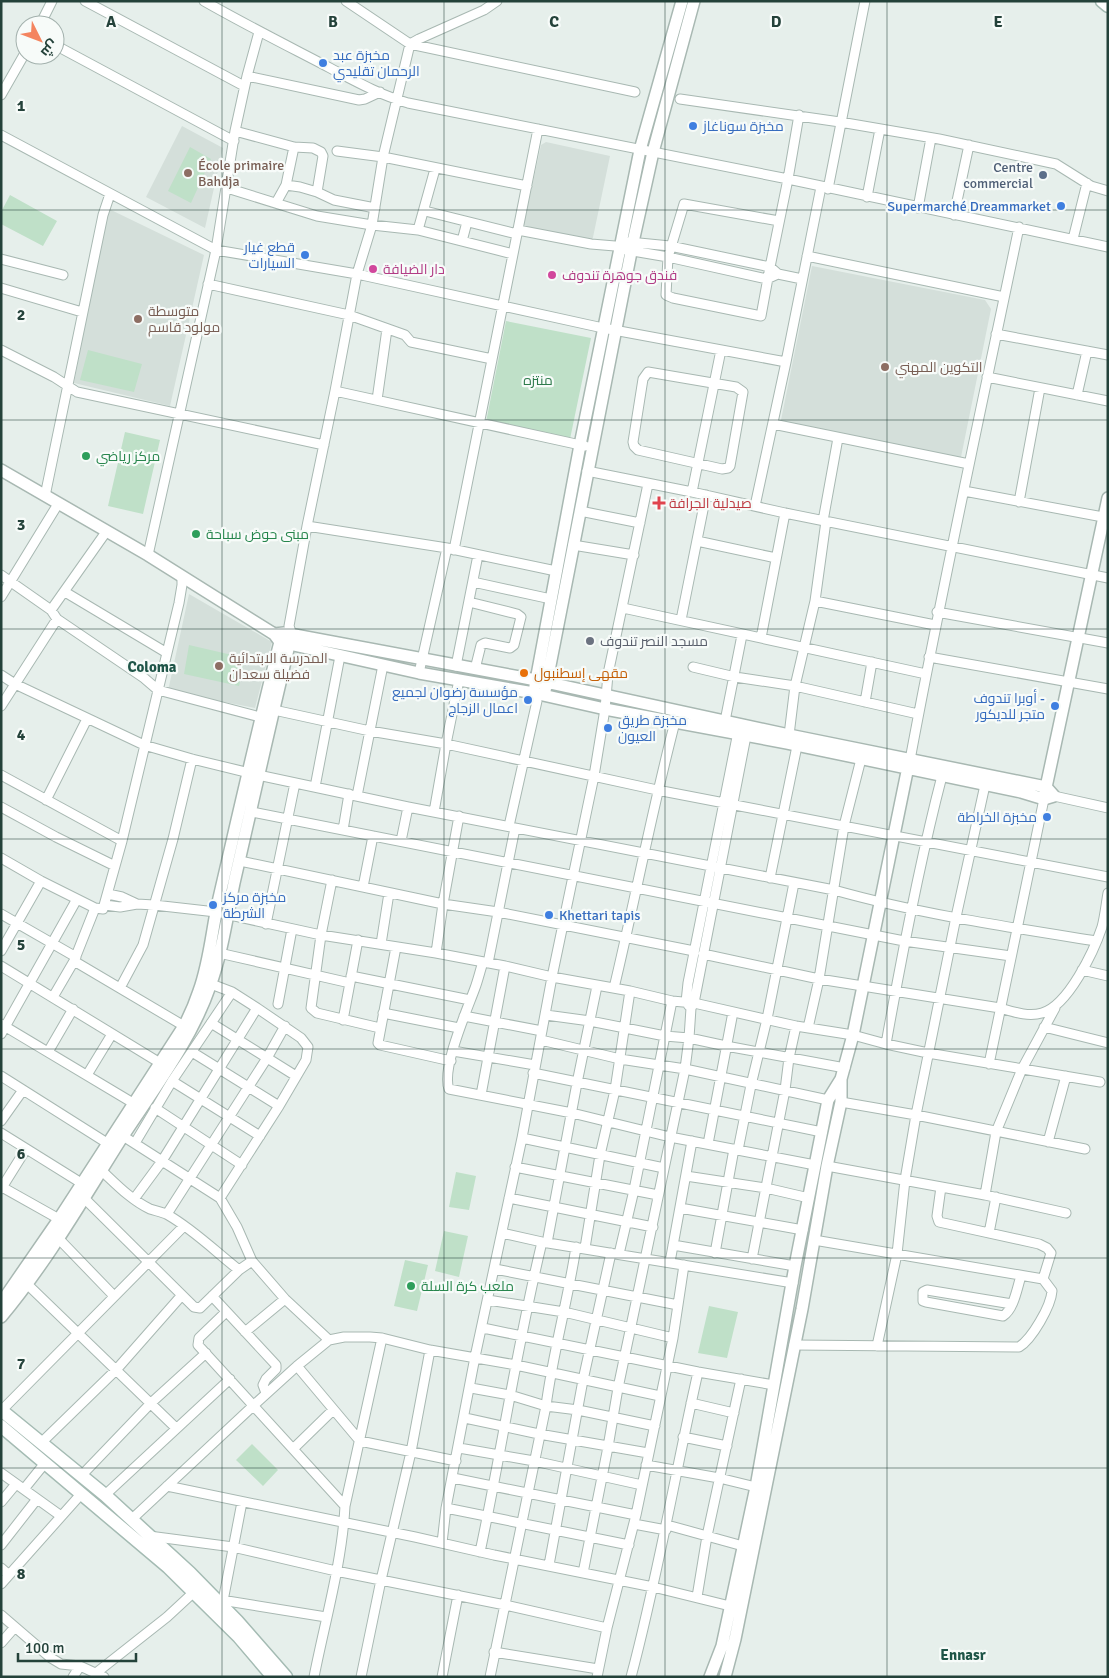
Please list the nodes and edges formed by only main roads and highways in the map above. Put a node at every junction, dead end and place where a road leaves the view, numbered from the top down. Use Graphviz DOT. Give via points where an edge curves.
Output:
graph roads {
  1 [pos="1102,1"];
  2 [pos="1108,6"];
  3 [pos="1,1410"];
  4 [pos="1,1426"];
  5 [pos="273,1677"];
  6 [pos="286,1677"];
  1 -- 2 [label="main road"];
  3 -- 6 [label="main road" via="105,1494 190,1573"];
  4 -- 5 [label="main road" via="168,1567 240,1636"];
}
